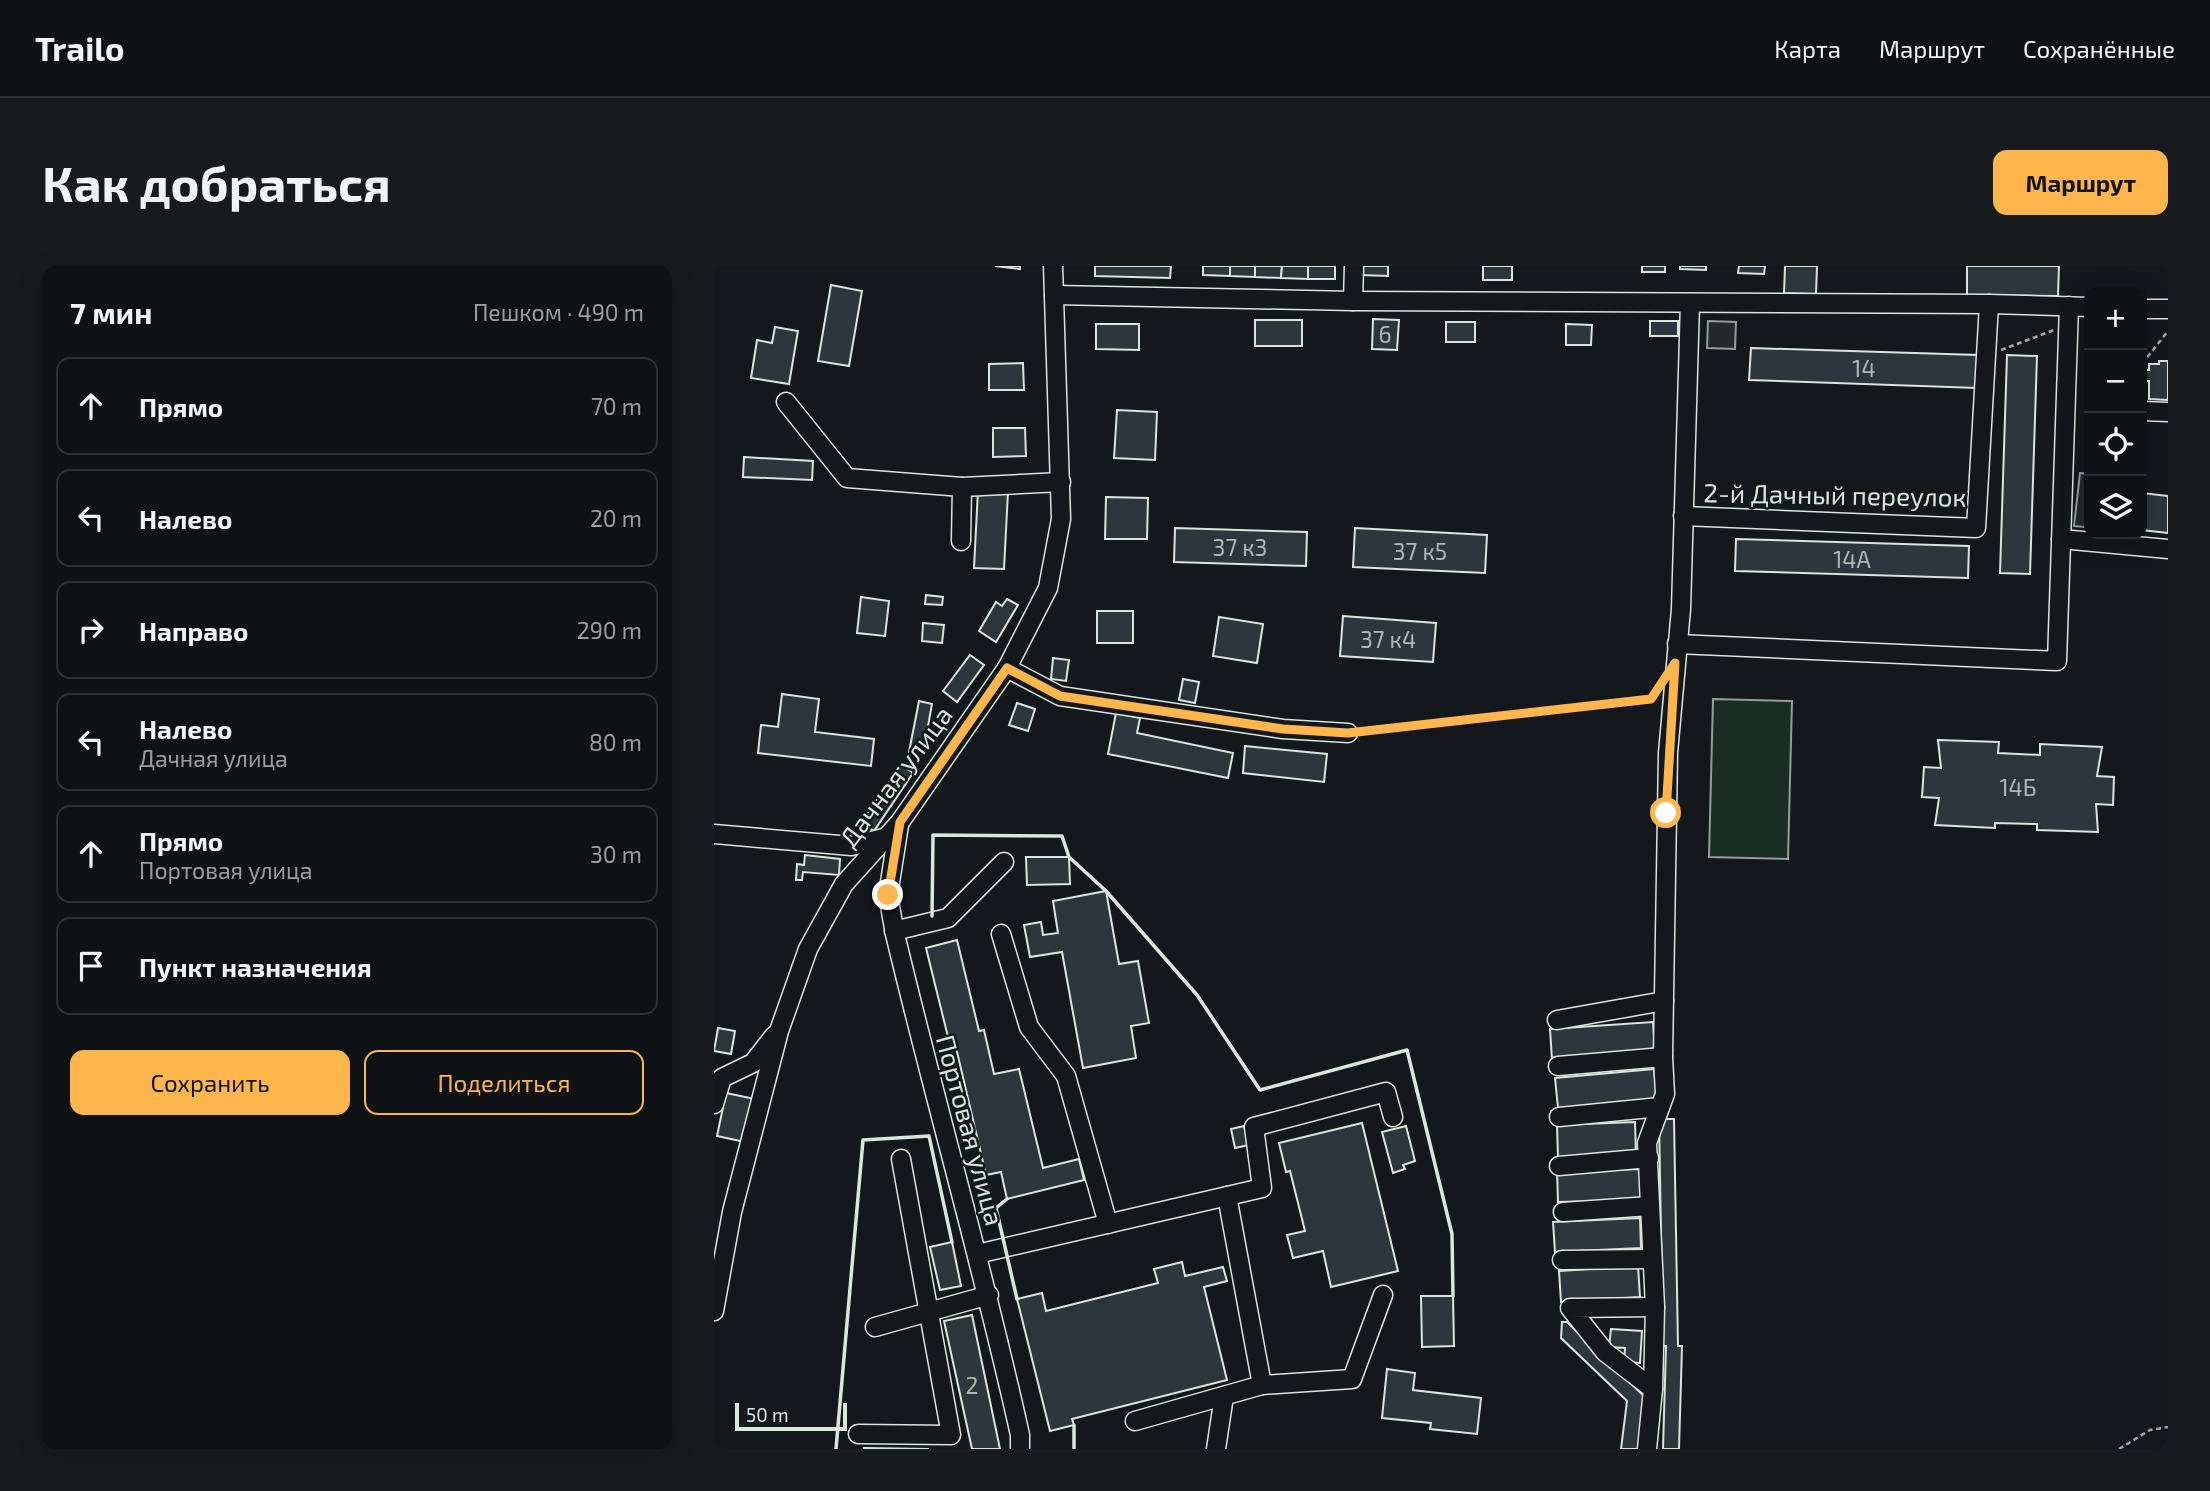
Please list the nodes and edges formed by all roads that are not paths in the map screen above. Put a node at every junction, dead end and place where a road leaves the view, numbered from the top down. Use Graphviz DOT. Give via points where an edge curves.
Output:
graph roads {
  1 [pos="1054,266"];
  2 [pos="1354,266"];
  3 [pos="1054,295"];
  4 [pos="1353,301"];
  5 [pos="1690,303"];
  6 [pos="1989,304"];
  7 [pos="2069,306"];
  8 [pos="2084,307"];
  9 [pos="2147,309"];
  10 [pos="2168,309"];
  11 [pos="786,402"];
  12 [pos="2147,411"];
  13 [pos="2168,412"];
  14 [pos="1061,482"];
  15 [pos="962,487"];
  16 [pos="1683,516"];
  17 [pos="2061,539"];
  18 [pos="961,541"];
  19 [pos="2168,549"];
  20 [pos="1677,644"];
  21 [pos="1007,668"];
  22 [pos="1348,733"];
  23 [pos="900,822"];
  24 [pos="714,834"];
  25 [pos="888,837"];
  26 [pos="1004,862"];
  27 [pos="894,930"];
  28 [pos="1001,934"];
  29 [pos="1664,1001"];
  30 [pos="1557,1020"];
  31 [pos="779,1031"];
  32 [pos="1663,1057"];
  33 [pos="1558,1066"];
  34 [pos="714,1104"];
  35 [pos="1660,1107"];
  36 [pos="1393,1116"];
  37 [pos="1559,1117"];
  38 [pos="1649,1158"];
  39 [pos="901,1159"];
  40 [pos="1559,1166"];
  41 [pos="1227,1196"];
  42 [pos="1650,1206"];
  43 [pos="1563,1212"];
  44 [pos="1108,1224"];
  45 [pos="977,1254"];
  46 [pos="1650,1259"];
  47 [pos="1562,1261"];
  48 [pos="989,1295"];
  49 [pos="1383,1295"];
  50 [pos="1655,1307"];
  51 [pos="714,1311"];
  52 [pos="926,1312"];
  53 [pos="875,1327"];
  54 [pos="1262,1385"];
  55 [pos="1653,1389"];
  56 [pos="1224,1396"];
  57 [pos="1135,1421"];
  58 [pos="858,1434"];
  59 [pos="1020,1449"];
  60 [pos="1216,1449"];
  61 [pos="1647,1449"];
  1 -- 3 [label="street, Дачная улица"];
  2 -- 4 [label="street"];
  3 -- 4 [label="street"];
  3 -- 14 [label="street, Дачная улица"];
  4 -- 5 [label="street"];
  5 -- 6 [label="street"];
  5 -- 16 [label="street"];
  6 -- 7 [label="street"];
  6 -- 16 [label="street, 2-й Дачный переулок" via="1976,528"];
  7 -- 8 [label="street"];
  7 -- 17 [label="street"];
  9 -- 10 [label="street"];
  11 -- 15 [label="street" via="847,478"];
  12 -- 13 [label="street"];
  14 -- 15 [label="street"];
  14 -- 21 [label="street, Дачная улица" via="1061,519 1048,588"];
  15 -- 18 [label="street"];
  16 -- 20 [label="street"];
  17 -- 19 [label="street"];
  17 -- 20 [label="street" via="2057,661"];
  20 -- 29 [label="street" via="1668,753"];
  21 -- 22 [label="street" via="1060,696 1283,729"];
  21 -- 23 [label="street, Дачная улица"];
  23 -- 25 [label="street, Дачная улица"];
  23 -- 27 [label="street, Портовая улица" via="888,895"];
  24 -- 25 [label="street" via="851,846"];
  25 -- 31 [label="street, Дачная улица" via="844,884 808,949"];
  26 -- 27 [label="street" via="948,918"];
  27 -- 45 [label="street, Портовая улица"];
  28 -- 44 [label="street" via="1029,1027 1066,1076"];
  29 -- 30 [label="street"];
  29 -- 32 [label="street"];
  31 -- 34 [label="street" via="753,1063 722,1078"];
  31 -- 51 [label="street, Дачная улица" via="732,1212"];
  32 -- 33 [label="street"];
  32 -- 35 [label="street" via="1665,1094"];
  35 -- 37 [label="street"];
  35 -- 38 [label="street" via="1647,1143"];
  36 -- 41 [label="street" via="1386,1092 1254,1127 1262,1188"];
  38 -- 40 [label="street"];
  38 -- 42 [label="street"];
  39 -- 52 [label="street"];
  41 -- 44 [label="street"];
  41 -- 54 [label="street"];
  42 -- 43 [label="street"];
  42 -- 46 [label="street"];
  44 -- 45 [label="street"];
  45 -- 48 [label="street, Портовая улица"];
  46 -- 47 [label="street"];
  46 -- 50 [label="street"];
  48 -- 52 [label="street"];
  48 -- 59 [label="street, Портовая улица"];
  49 -- 54 [label="street" via="1352,1379"];
  50 -- 55 [label="street"];
  50 -- 55 [label="street" via="1570,1308 1605,1352"];
  52 -- 53 [label="street"];
  52 -- 58 [label="street" via="951,1435"];
  54 -- 56 [label="street"];
  55 -- 61 [label="street"];
  56 -- 57 [label="street"];
  56 -- 60 [label="street"];
}
